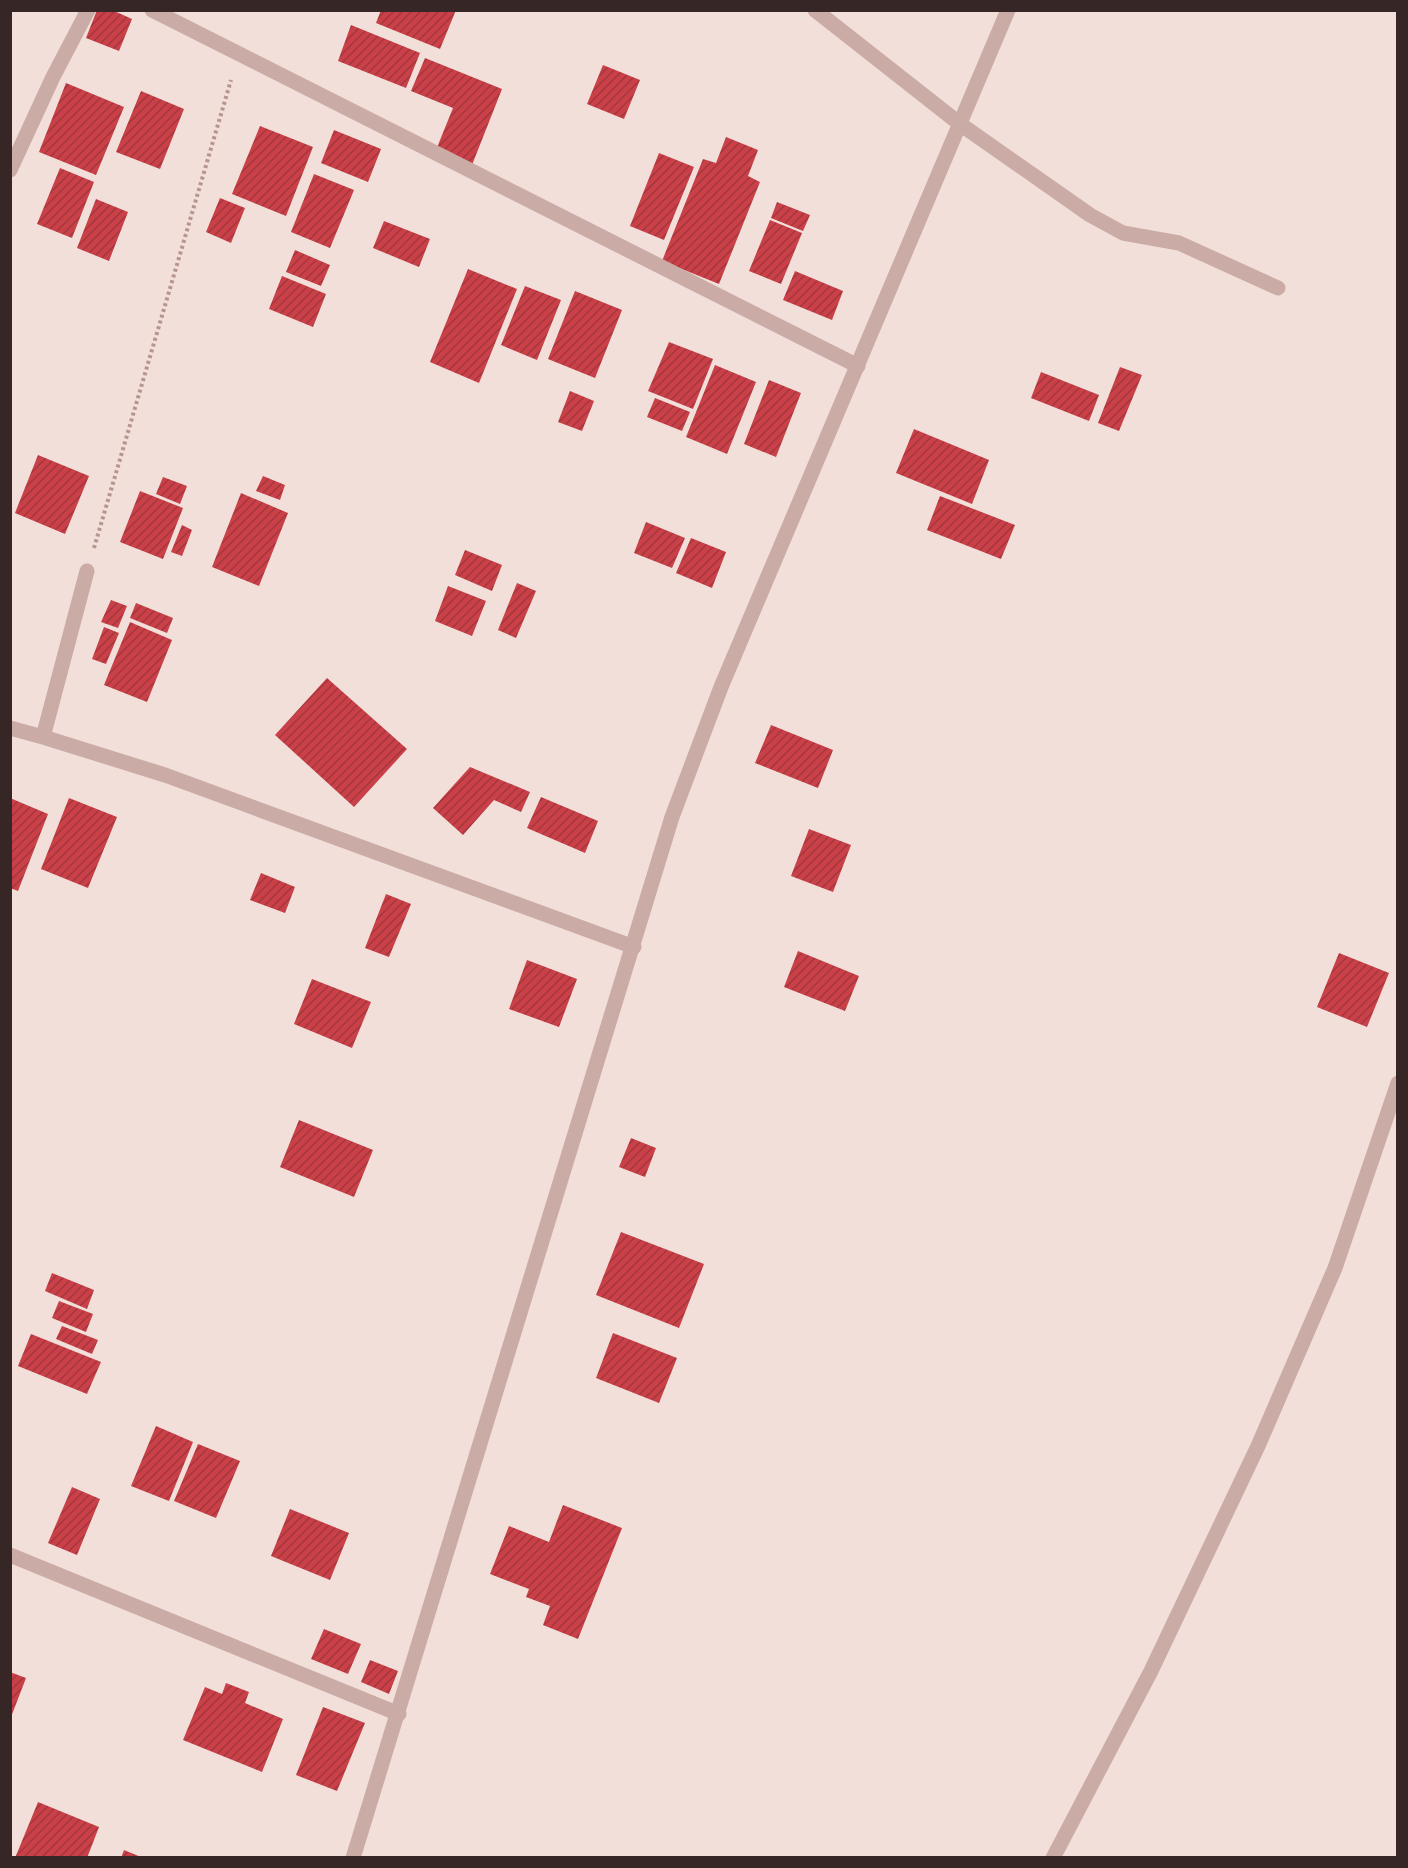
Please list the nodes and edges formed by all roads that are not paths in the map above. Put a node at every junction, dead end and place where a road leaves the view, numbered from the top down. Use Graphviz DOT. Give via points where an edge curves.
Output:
graph roads {
  1 [pos="88,10"];
  2 [pos="152,10"];
  3 [pos="815,10"];
  4 [pos="1008,10"];
  5 [pos="960,124"];
  6 [pos="10,170"];
  7 [pos="1278,288"];
  8 [pos="858,366"];
  9 [pos="87,571"];
  10 [pos="10,728"];
  11 [pos="44,737"];
  12 [pos="634,947"];
  13 [pos="1398,1083"];
  14 [pos="10,1555"];
  15 [pos="399,1714"];
  16 [pos="353,1857"];
  17 [pos="1053,1857"];
  1 -- 6 [label="street"];
  2 -- 8 [label="street"];
  3 -- 5 [label="street"];
  4 -- 5 [label="street"];
  5 -- 7 [label="street" via="1090,215 1123,233 1179,243"];
  5 -- 8 [label="street"];
  8 -- 12 [label="street" via="721,687 672,818"];
  9 -- 11 [label="street"];
  10 -- 11 [label="street"];
  11 -- 12 [label="street" via="165,775"];
  12 -- 15 [label="street"];
  13 -- 17 [label="street" via="1335,1268 1258,1446 1151,1671"];
  14 -- 15 [label="street"];
  15 -- 16 [label="street"];
}
